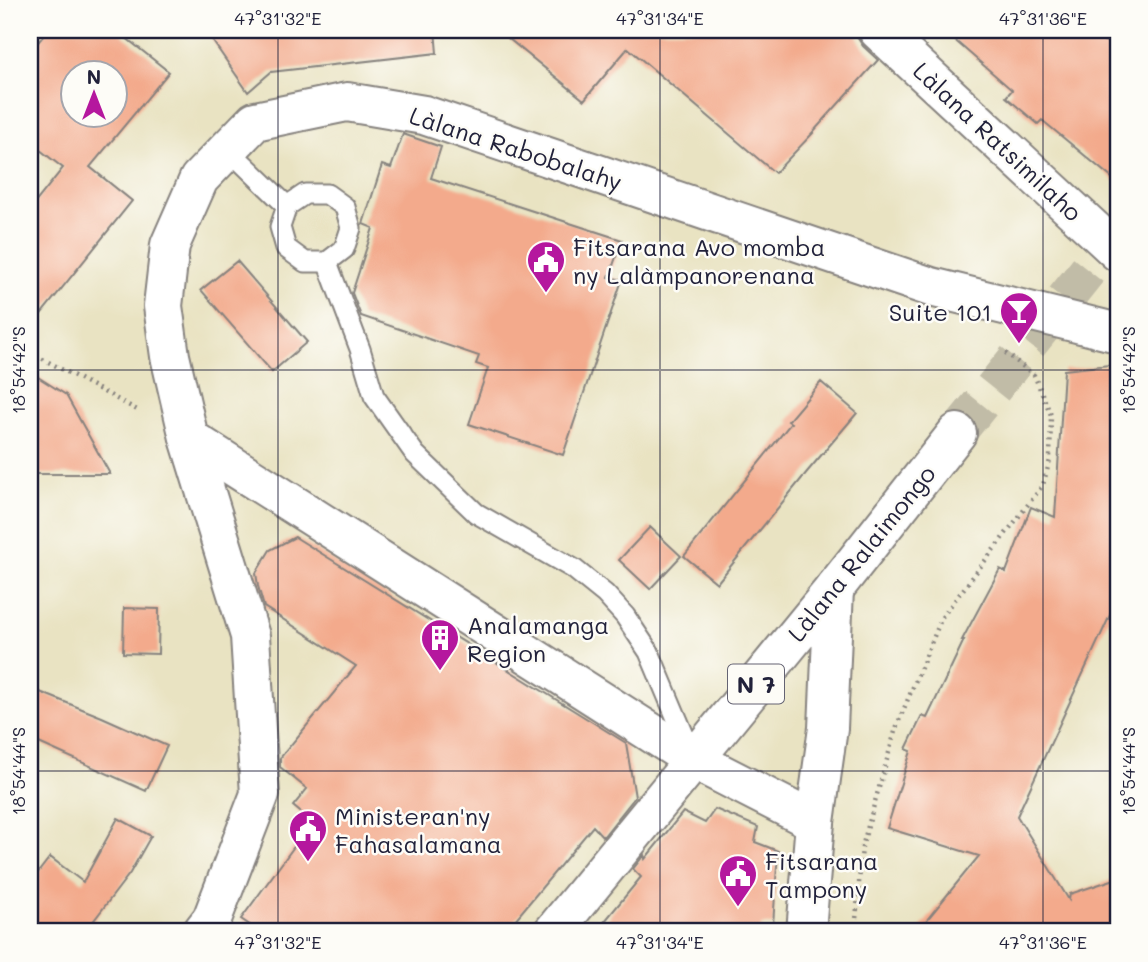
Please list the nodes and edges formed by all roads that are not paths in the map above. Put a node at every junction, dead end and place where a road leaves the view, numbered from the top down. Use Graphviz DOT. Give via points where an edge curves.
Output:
graph roads {
  1 [pos="877,30"];
  2 [pos="228,149"];
  3 [pos="287,206"];
  4 [pos="1118,253"];
  5 [pos="327,262"];
  6 [pos="1118,333"];
  7 [pos="957,433"];
  8 [pos="189,438"];
  9 [pos="834,589"];
  10 [pos="694,760"];
  11 [pos="815,822"];
  12 [pos="202,932"];
  13 [pos="553,932"];
  14 [pos="806,932"];
  1 -- 4 [label="street, Làlana Ratsimilaho"];
  2 -- 3 [label="lane"];
  2 -- 6 [label="street, Làlana Rabobalahy" via="255,121 347,102 424,115 931,287"];
  2 -- 8 [label="street, Làlana Rabobalahy" via="199,179 170,245 163,306"];
  3 -- 5 [label="lane" via="280,228 286,248 304,262"];
  3 -- 5 [label="lane" via="305,194 327,194 345,207 351,228 344,249"];
  5 -- 10 [label="lane" via="374,396 415,454 476,513 574,569 619,608 649,652"];
  7 -- 9 [label="street, Làlana Ralaimongo / N 7"];
  8 -- 10 [label="street"];
  8 -- 12 [label="street, Làlana Rabobalahy" via="250,636 260,794 212,919"];
  9 -- 10 [label="street, Làlana Ralaimongo / N 7"];
  9 -- 11 [label="street" via="828,728"];
  10 -- 11 [label="street"];
  10 -- 13 [label="street, Làlana Ralaimongo / N 7"];
  11 -- 14 [label="street"];
}
